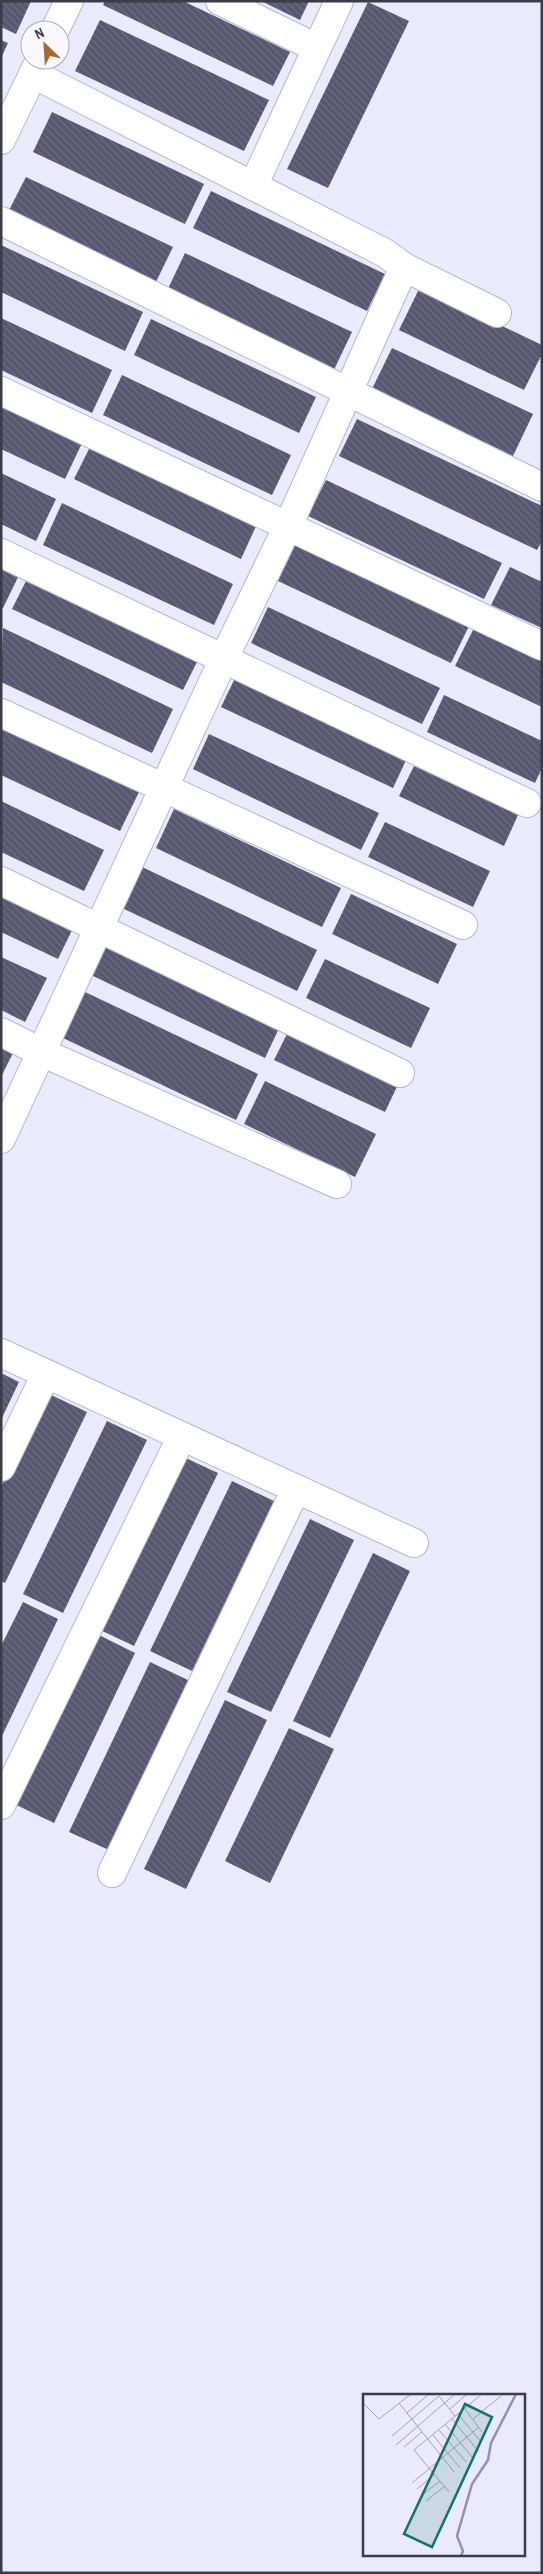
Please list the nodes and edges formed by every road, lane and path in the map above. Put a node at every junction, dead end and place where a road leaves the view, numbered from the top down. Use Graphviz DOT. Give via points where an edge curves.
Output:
graph roads {
  1 [pos="68,1"];
  2 [pos="220,1"];
  3 [pos="339,1"];
  4 [pos="59,20"];
  5 [pos="317,48"];
  6 [pos="36,70"];
  7 [pos="42,70"];
  8 [pos="1,140"];
  9 [pos="252,186"];
  10 [pos="1,221"];
  11 [pos="404,267"];
  12 [pos="497,313"];
  13 [pos="1,391"];
  14 [pos="347,393"];
  15 [pos="542,487"];
  16 [pos="288,526"];
  17 [pos="1,554"];
  18 [pos="542,646"];
  19 [pos="224,658"];
  20 [pos="1,713"];
  21 [pos="164,787"];
  22 [pos="527,803"];
  23 [pos="1,881"];
  24 [pos="463,925"];
  25 [pos="99,928"];
  26 [pos="1,1032"];
  27 [pos="41,1052"];
  28 [pos="400,1073"];
  29 [pos="1,1139"];
  30 [pos="337,1184"];
  31 [pos="1,1353"];
  32 [pos="46,1374"];
  33 [pos="182,1436"];
  34 [pos="1,1468"];
  35 [pos="296,1489"];
  36 [pos="414,1543"];
  37 [pos="1,1805"];
  38 [pos="112,1874"];
  1 -- 4 [label="street"];
  2 -- 5 [label="street"];
  3 -- 5 [label="street"];
  5 -- 9 [label="street"];
  6 -- 8 [label="street"];
  7 -- 9 [label="street"];
  9 -- 11 [label="street" via="385,253"];
  10 -- 14 [label="street"];
  11 -- 12 [label="street"];
  11 -- 14 [label="street"];
  13 -- 16 [label="street"];
  14 -- 15 [label="street"];
  14 -- 16 [label="street"];
  16 -- 18 [label="street"];
  16 -- 19 [label="street"];
  17 -- 19 [label="street"];
  19 -- 21 [label="street"];
  19 -- 22 [label="street"];
  20 -- 21 [label="street"];
  21 -- 24 [label="street"];
  21 -- 25 [label="street"];
  23 -- 25 [label="street"];
  25 -- 27 [label="street"];
  25 -- 28 [label="street"];
  26 -- 27 [label="street"];
  27 -- 29 [label="street"];
  27 -- 30 [label="street"];
  31 -- 32 [label="street"];
  32 -- 33 [label="street"];
  32 -- 34 [label="street"];
  33 -- 35 [label="street"];
  33 -- 37 [label="street"];
  35 -- 36 [label="street"];
  35 -- 38 [label="street"];
}
